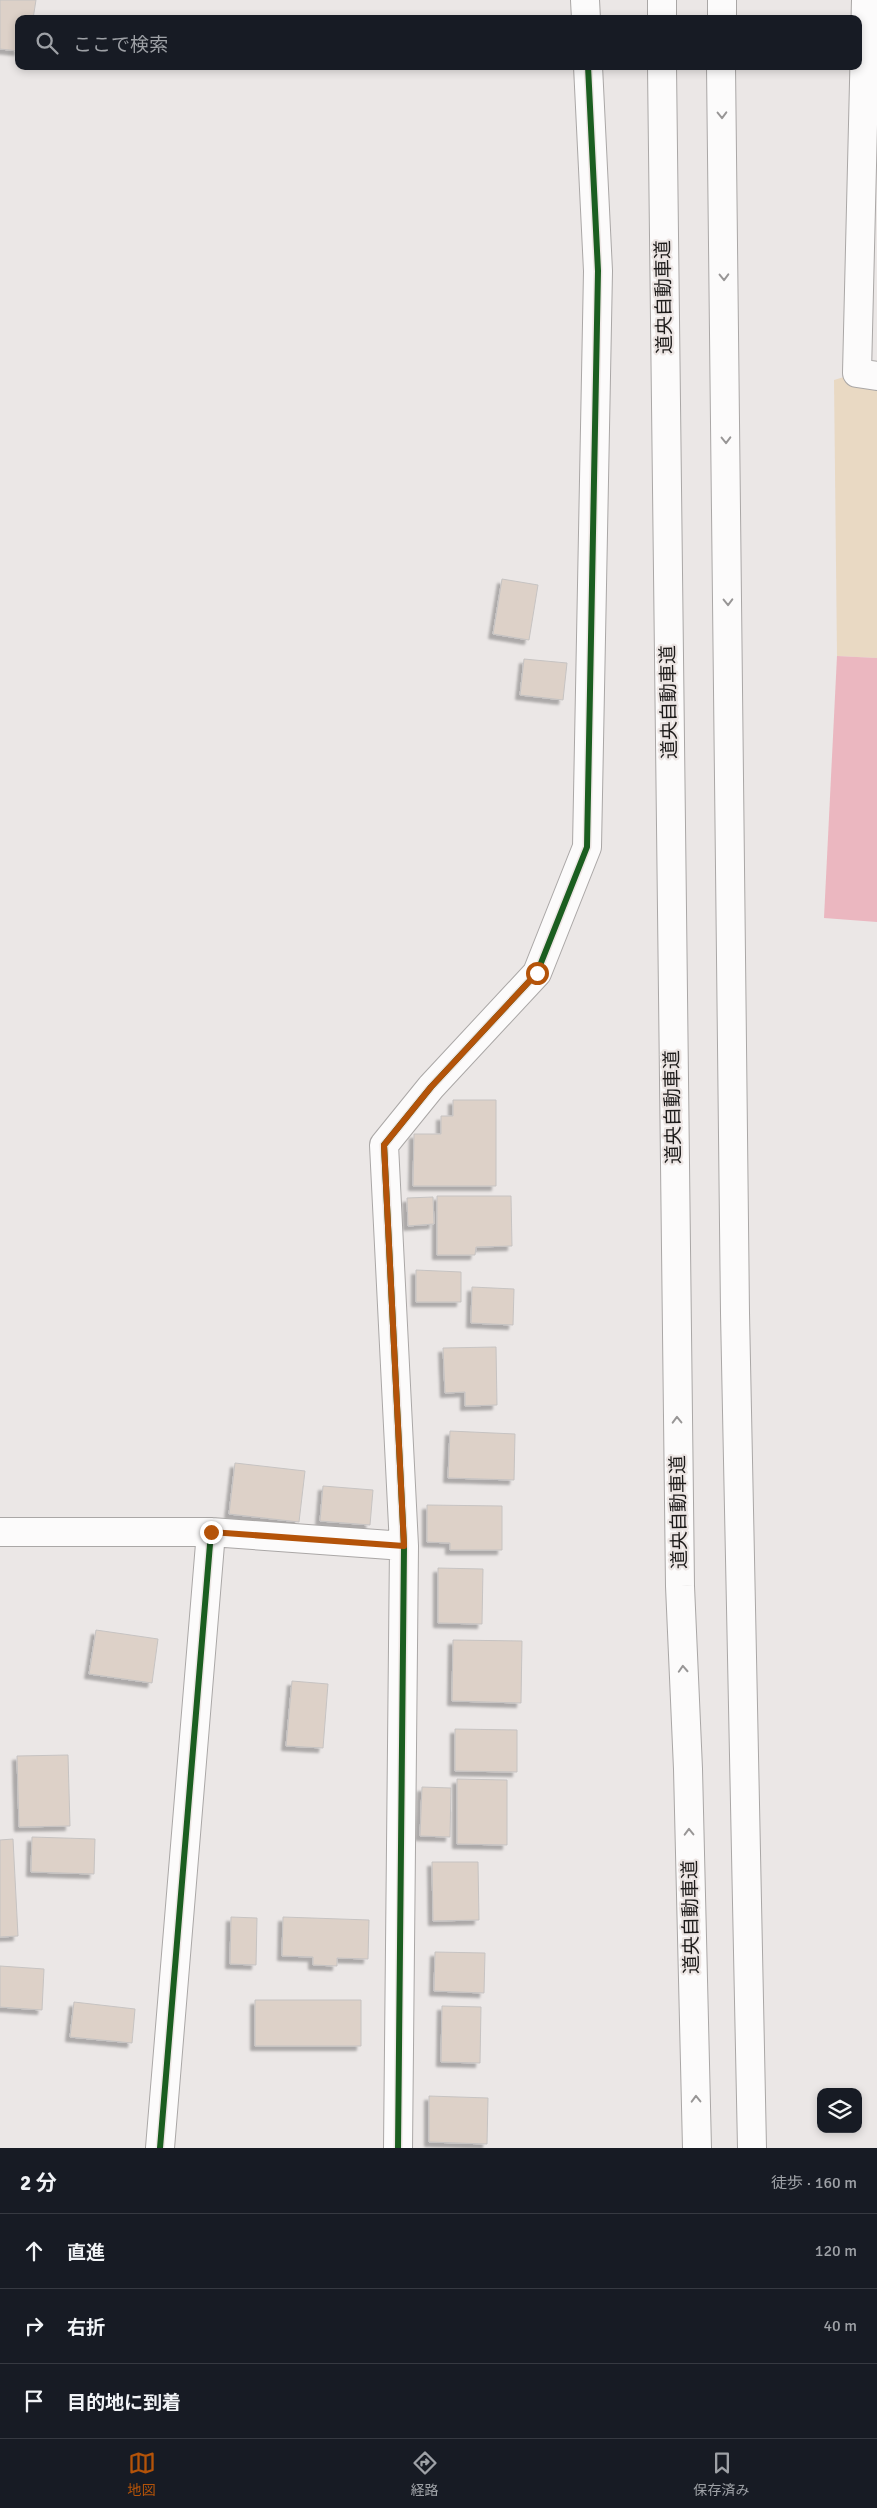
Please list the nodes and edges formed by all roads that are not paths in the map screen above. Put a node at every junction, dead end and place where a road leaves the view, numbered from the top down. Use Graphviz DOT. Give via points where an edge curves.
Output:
graph roads {
  1 [pos="585,0"];
  2 [pos="662,0"];
  3 [pos="722,0"];
  4 [pos="866,0"];
  5 [pos="586,15"];
  6 [pos="662,15"];
  7 [pos="722,15"];
  8 [pos="588,70"];
  9 [pos="662,70"];
  10 [pos="722,70"];
  11 [pos="877,376"];
  12 [pos="0,1532"];
  13 [pos="211,1532"];
  14 [pos="404,1546"];
  15 [pos="160,2148"];
  16 [pos="398,2148"];
  17 [pos="697,2148"];
  18 [pos="752,2148"];
  1 -- 5 [label="main road"];
  2 -- 6 [label="main road"];
  3 -- 7 [label="main road"];
  4 -- 11 [label="main road" via="857,373"];
  8 -- 14 [label="main road" via="598,271 587,847 537,973 431,1087 384,1145"];
  17 -- 9 [label="main road, 道央自動車道, one-way" via="680,1586"];
  10 -- 18 [label="main road, one-way" via="735,1313"];
  12 -- 13 [label="main road"];
  13 -- 14 [label="main road"];
  13 -- 15 [label="main road"];
  14 -- 16 [label="main road"];
}
